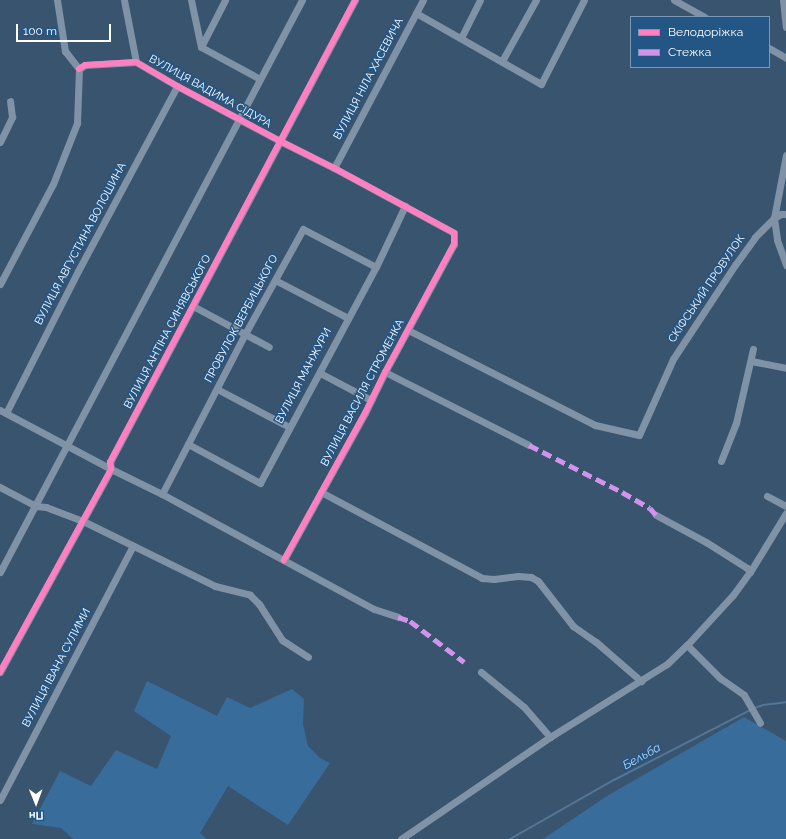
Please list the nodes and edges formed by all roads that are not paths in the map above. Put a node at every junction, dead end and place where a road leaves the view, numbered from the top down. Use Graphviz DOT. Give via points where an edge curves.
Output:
graph roads {
  1 [pos="57,0"];
  2 [pos="124,0"];
  3 [pos="191,0"];
  4 [pos="225,0"];
  5 [pos="302,0"];
  6 [pos="355,0"];
  7 [pos="423,0"];
  8 [pos="480,0"];
  9 [pos="536,0"];
  10 [pos="584,0"];
  11 [pos="674,0"];
  12 [pos="783,0"];
  13 [pos="416,13"];
  14 [pos="703,16"];
  15 [pos="786,27"];
  16 [pos="461,38"];
  17 [pos="201,47"];
  18 [pos="770,49"];
  19 [pos="786,58"];
  20 [pos="502,61"];
  21 [pos="136,62"];
  22 [pos="79,69"];
  23 [pos="260,79"];
  24 [pos="177,86"];
  25 [pos="10,101"];
  26 [pos="240,119"];
  27 [pos="280,141"];
  28 [pos="0,142"];
  29 [pos="786,155"];
  30 [pos="334,168"];
  31 [pos="405,206"];
  32 [pos="786,214"];
  33 [pos="774,218"];
  34 [pos="454,233"];
  35 [pos="786,265"];
  36 [pos="376,268"];
  37 [pos="275,280"];
  38 [pos="0,284"];
  39 [pos="193,306"];
  40 [pos="348,318"];
  41 [pos="408,330"];
  42 [pos="245,334"];
  43 [pos="269,347"];
  44 [pos="753,349"];
  45 [pos="751,361"];
  46 [pos="786,368"];
  47 [pos="384,372"];
  48 [pos="320,373"];
  49 [pos="218,389"];
  50 [pos="371,400"];
  51 [pos="3,412"];
  52 [pos="289,427"];
  53 [pos="188,444"];
  54 [pos="66,445"];
  55 [pos="529,445"];
  56 [pos="721,461"];
  57 [pos="111,470"];
  58 [pos="0,488"];
  59 [pos="321,492"];
  60 [pos="162,494"];
  61 [pos="767,496"];
  62 [pos="35,506"];
  63 [pos="786,506"];
  64 [pos="786,513"];
  65 [pos="656,515"];
  66 [pos="83,521"];
  67 [pos="133,546"];
  68 [pos="284,560"];
  69 [pos="0,572"];
  70 [pos="750,572"];
  71 [pos="398,617"];
  72 [pos="687,645"];
  73 [pos="308,657"];
  74 [pos="0,672"];
  75 [pos="481,672"];
  76 [pos="641,681"];
  77 [pos="758,720"];
  78 [pos="550,737"];
  79 [pos="0,800"];
  80 [pos="401,839"];
  1 -- 22 [label="street" via="65,51"];
  2 -- 21 [label="street"];
  3 -- 17 [label="street"];
  4 -- 17 [label="street"];
  5 -- 23 [label="street"];
  6 -- 27 [label="street, ВУЛИЦЯ АНТІНА СИНЯВСЬКОГО"];
  7 -- 13 [label="street, ВУЛИЦЯ НІЛА ХАСЕВИЧА"];
  8 -- 16 [label="street"];
  9 -- 20 [label="street"];
  10 -- 20 [label="street" via="541,84"];
  11 -- 14 [label="street"];
  12 -- 15 [label="street"];
  13 -- 16 [label="street"];
  13 -- 30 [label="street, ВУЛИЦЯ НІЛА ХАСЕВИЧА"];
  16 -- 20 [label="street"];
  17 -- 23 [label="street"];
  18 -- 19 [label="street"];
  21 -- 22 [label="street, ВУЛИЦЯ ВАДИМА СІДУРА" via="85,65"];
  21 -- 24 [label="street, ВУЛИЦЯ ВАДИМА СІДУРА"];
  22 -- 38 [label="street" via="77,123 53,184"];
  23 -- 26 [label="street"];
  24 -- 26 [label="street, ВУЛИЦЯ ВАДИМА СІДУРА"];
  24 -- 51 [label="street, ВУЛИЦЯ АВГУСТИНА ВОЛОШИНА"];
  25 -- 28 [label="street" via="12,117"];
  26 -- 27 [label="street, ВУЛИЦЯ ВАДИМА СІДУРА"];
  26 -- 54 [label="street"];
  27 -- 30 [label="street, ВУЛИЦЯ ВАДИМА СІДУРА"];
  27 -- 39 [label="street, ВУЛИЦЯ АНТІНА СИНЯВСЬКОГО"];
  29 -- 33 [label="street"];
  30 -- 31 [label="street, ВУЛИЦЯ ВАДИМА СІДУРА"];
  31 -- 34 [label="street, ВУЛИЦЯ ВАДИМА СІДУРА"];
  31 -- 36 [label="street, ВУЛИЦЯ МАНЖУРИ"];
  32 -- 33 [label="street"];
  33 -- 35 [label="street" via="777,240"];
  33 -- 41 [label="street, СКІФСЬКИЙ ПРОВУЛОК" via="755,238 674,359 639,435 595,425"];
  34 -- 41 [label="street, ВУЛИЦЯ ВАСИЛЯ СТРОМЕНКА" via="454,244"];
  36 -- 37 [label="street, ПРОВУЛОК ВЕРБИЦЬКОГО" via="303,229"];
  36 -- 40 [label="street, ВУЛИЦЯ МАНЖУРИ"];
  37 -- 40 [label="street"];
  37 -- 42 [label="street, ПРОВУЛОК ВЕРБИЦЬКОГО"];
  39 -- 42 [label="street"];
  39 -- 57 [label="street, ВУЛИЦЯ АНТІНА СИНЯВСЬКОГО" via="110,462"];
  40 -- 48 [label="street, ВУЛИЦЯ МАНЖУРИ"];
  41 -- 47 [label="street, ВУЛИЦЯ ВАСИЛЯ СТРОМЕНКА"];
  42 -- 43 [label="street"];
  42 -- 49 [label="street, ПРОВУЛОК ВЕРБИЦЬКОГО"];
  44 -- 45 [label="street"];
  45 -- 46 [label="street"];
  45 -- 56 [label="street" via="736,423"];
  47 -- 50 [label="street, ВУЛИЦЯ ВАСИЛЯ СТРОМЕНКА"];
  47 -- 55 [label="street"];
  48 -- 50 [label="street"];
  48 -- 52 [label="street, ВУЛИЦЯ МАНЖУРИ"];
  49 -- 52 [label="street"];
  49 -- 53 [label="street, ПРОВУЛОК ВЕРБИЦЬКОГО"];
  50 -- 59 [label="street, ВУЛИЦЯ ВАСИЛЯ СТРОМЕНКА"];
  51 -- 54 [label="street"];
  52 -- 53 [label="street, ВУЛИЦЯ МАНЖУРИ" via="260,483"];
  53 -- 60 [label="street, ПРОВУЛОК ВЕРБИЦЬКОГО"];
  54 -- 57 [label="street"];
  54 -- 62 [label="street"];
  57 -- 60 [label="street"];
  57 -- 66 [label="street, ВУЛИЦЯ АНТІНА СИНЯВСЬКОГО"];
  58 -- 62 [label="street"];
  59 -- 68 [label="street, ВУЛИЦЯ ВАСИЛЯ СТРОМЕНКА"];
  59 -- 76 [label="street" via="482,578 494,580 518,576 531,577 538,581 573,626 596,642"];
  60 -- 68 [label="street"];
  61 -- 63 [label="street"];
  62 -- 66 [label="street" via="46,507"];
  62 -- 69 [label="street"];
  64 -- 70 [label="street"];
  65 -- 70 [label="street" via="712,546"];
  66 -- 67 [label="street"];
  66 -- 74 [label="street, ВУЛИЦЯ АНТІНА СИНЯВСЬКОГО"];
  67 -- 73 [label="street" via="215,586 250,595 259,604 282,640"];
  67 -- 79 [label="street, ВУЛИЦЯ ІВАНА СУЛИМИ"];
  68 -- 71 [label="street" via="374,609"];
  70 -- 72 [label="street" via="733,595"];
  72 -- 76 [label="street" via="667,664"];
  72 -- 77 [label="street" via="711,670 744,694"];
  75 -- 78 [label="street" via="524,707"];
  76 -- 78 [label="street"];
  78 -- 80 [label="street"];
}
